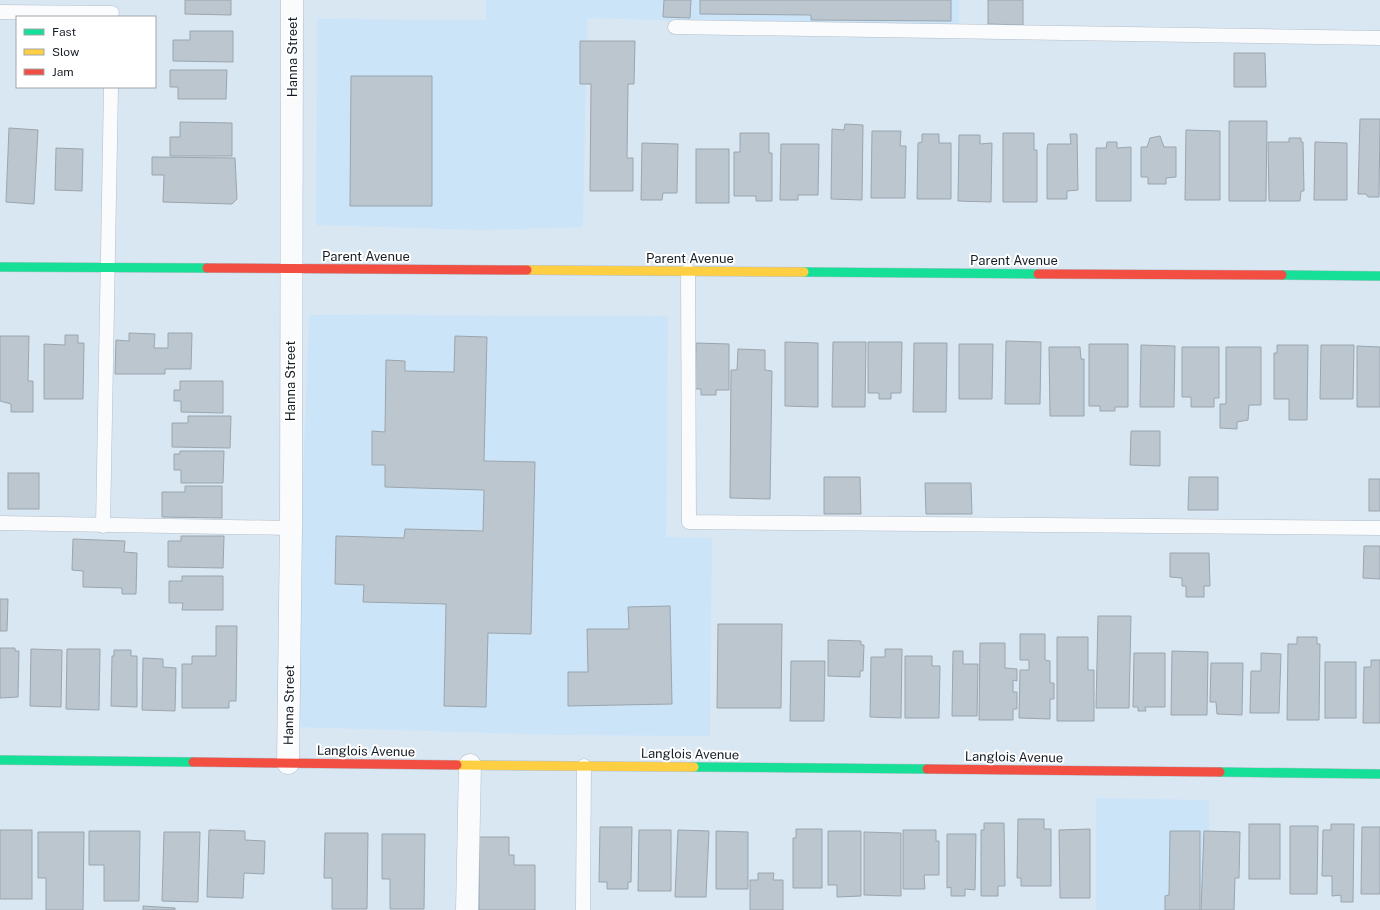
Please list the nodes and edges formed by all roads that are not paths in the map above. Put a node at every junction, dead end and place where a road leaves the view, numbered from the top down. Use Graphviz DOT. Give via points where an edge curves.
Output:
graph roads {
  1 [pos="292,0"];
  2 [pos="112,10"];
  3 [pos="0,12"];
  4 [pos="675,27"];
  5 [pos="1380,38"];
  6 [pos="111,88"];
  7 [pos="0,267"];
  8 [pos="108,268"];
  9 [pos="291,269"];
  10 [pos="688,272"];
  11 [pos="1380,276"];
  12 [pos="0,523"];
  13 [pos="103,526"];
  14 [pos="291,528"];
  15 [pos="1380,528"];
  16 [pos="0,760"];
  17 [pos="288,763"];
  18 [pos="470,765"];
  19 [pos="584,766"];
  20 [pos="1380,774"];
  21 [pos="467,910"];
  22 [pos="583,910"];
  1 -- 9 [label="street, Hanna Street"];
  2 -- 3 [label="lane"];
  4 -- 5 [label="lane"];
  6 -- 8 [label="lane"];
  7 -- 8 [label="street, Parent Avenue"];
  8 -- 9 [label="street, Parent Avenue"];
  8 -- 13 [label="lane"];
  9 -- 10 [label="street, Parent Avenue"];
  9 -- 14 [label="street, Hanna Street"];
  10 -- 11 [label="street, Parent Avenue"];
  10 -- 15 [label="lane" via="689,522"];
  12 -- 13 [label="lane"];
  13 -- 14 [label="lane"];
  14 -- 17 [label="street, Hanna Street"];
  16 -- 17 [label="street, Langlois Avenue"];
  17 -- 18 [label="street, Langlois Avenue"];
  18 -- 19 [label="street, Langlois Avenue"];
  18 -- 21 [label="street"];
  19 -- 20 [label="street, Langlois Avenue"];
  19 -- 22 [label="lane"];
}
